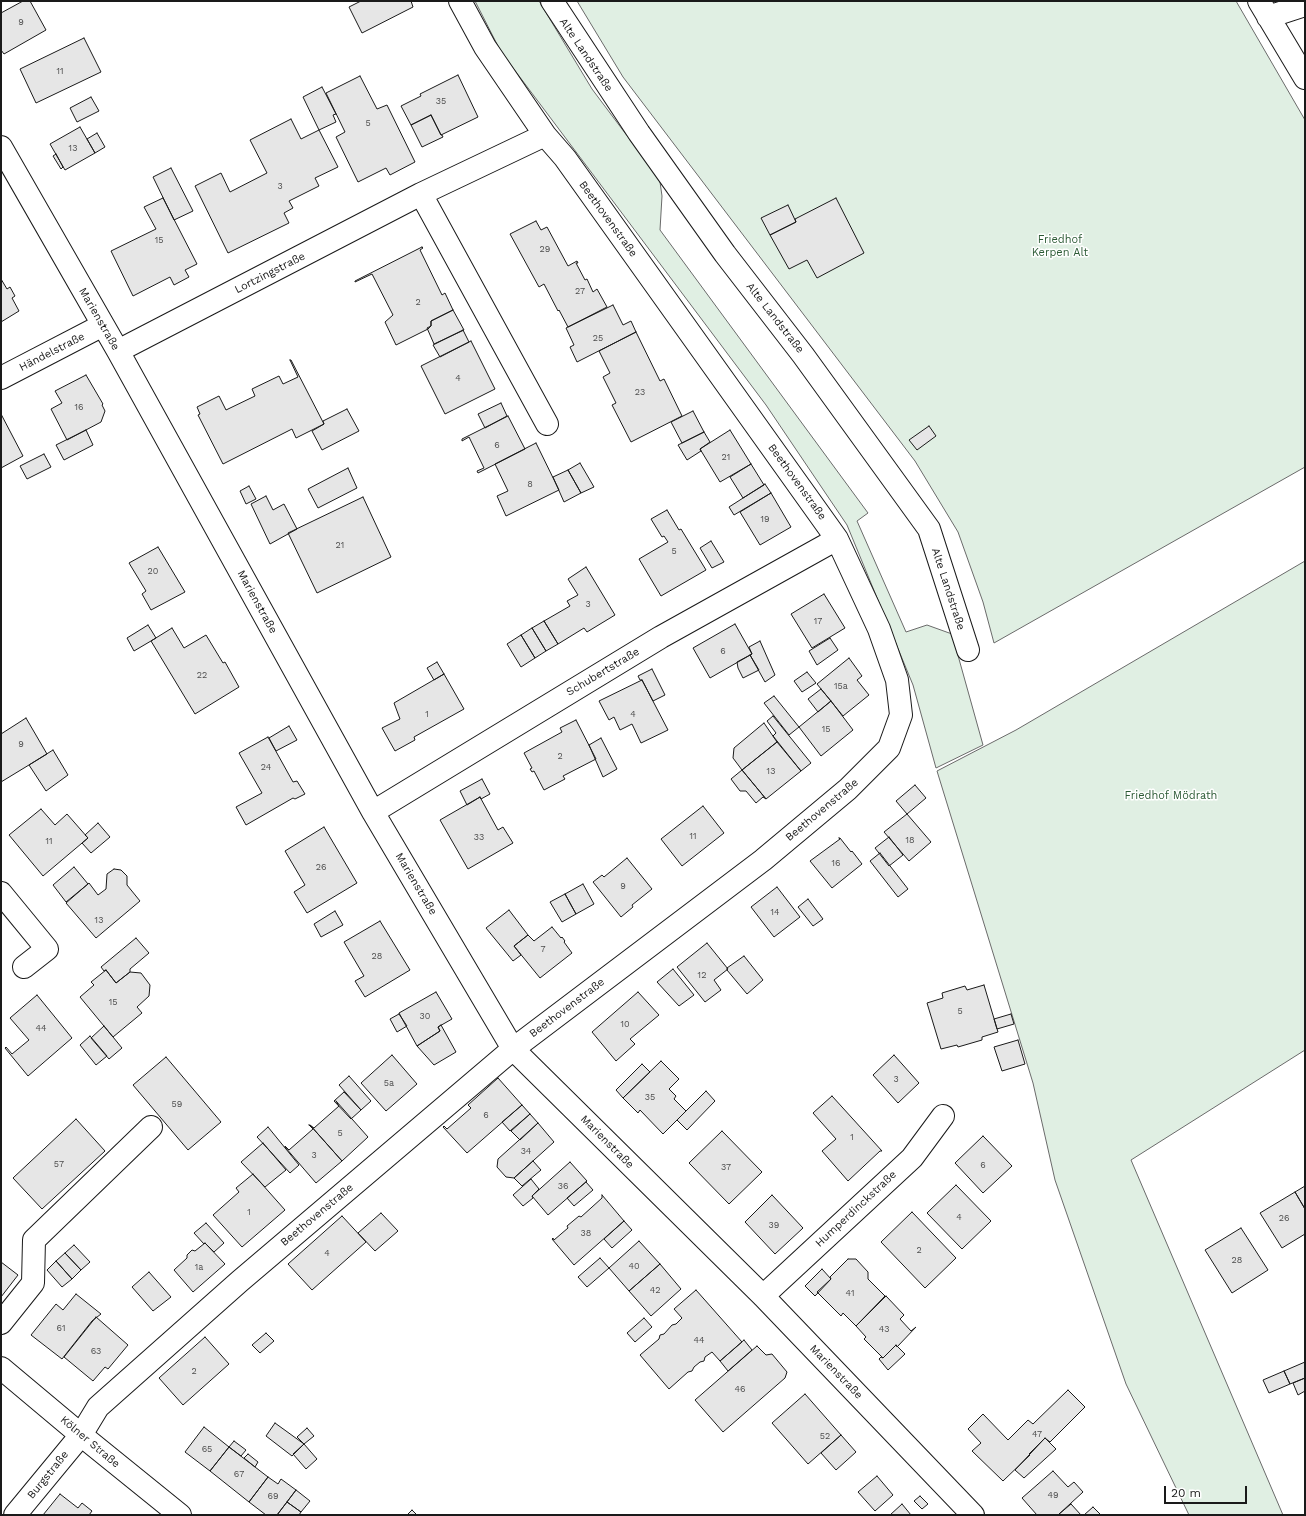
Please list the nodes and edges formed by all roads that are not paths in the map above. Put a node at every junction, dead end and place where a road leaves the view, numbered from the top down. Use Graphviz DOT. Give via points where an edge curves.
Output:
graph roads {
  1 [pos="460,1"];
  2 [pos="552,1"];
  3 [pos="1305,5"];
  4 [pos="1264,9"];
  5 [pos="1305,78"];
  6 [pos="545,135"];
  7 [pos="1,147"];
  8 [pos="421,194"];
  9 [pos="103,325"];
  10 [pos="118,351"];
  11 [pos="1,378"];
  12 [pos="547,424"];
  13 [pos="837,539"];
  14 [pos="968,650"];
  15 [pos="373,812"];
  16 [pos="1,893"];
  17 [pos="24,967"];
  18 [pos="513,1049"];
  19 [pos="943,1116"];
  20 [pos="151,1127"];
  21 [pos="763,1296"];
  22 [pos="1,1324"];
  23 [pos="1,1368"];
  24 [pos="81,1435"];
  25 [pos="16,1515"];
  26 [pos="180,1515"];
  27 [pos="973,1515"];
  1 -- 6 [label="street, Beethovenstraße" via="485,47"];
  2 -- 14 [label="street, Alte Landstraße" via="639,133 725,254 803,355 929,529"];
  3 -- 4 [label="street"];
  4 -- 5 [label="street"];
  6 -- 8 [label="street, Lortzingstraße"];
  6 -- 13 [label="street, Beethovenstraße" via="565,158"];
  7 -- 9 [label="street, Marienstraße"];
  8 -- 10 [label="street, Lortzingstraße"];
  8 -- 12 [label="street"];
  9 -- 10 [label="street, Marienstraße"];
  9 -- 11 [label="street, Händelstraße"];
  10 -- 15 [label="street, Marienstraße"];
  13 -- 15 [label="street, Schubertstraße" via="661,637"];
  13 -- 18 [label="street, Beethovenstraße" via="879,629 897,680 901,715 889,748 848,790 763,860"];
  15 -- 18 [label="street, Marienstraße"];
  16 -- 17 [label="street" via="47,949"];
  18 -- 21 [label="street, Marienstraße"];
  18 -- 24 [label="street, Beethovenstraße" via="240,1281 127,1381 98,1408"];
  19 -- 21 [label="street, Humperdinckstraße" via="912,1158"];
  20 -- 22 [label="street" via="34,1240 33,1283"];
  21 -- 27 [label="street, Marienstraße"];
  23 -- 24 [label="street, Kölner Straße"];
  24 -- 25 [label="street, Burgstraße"];
  24 -- 26 [label="street, Kölner Straße"];
}
